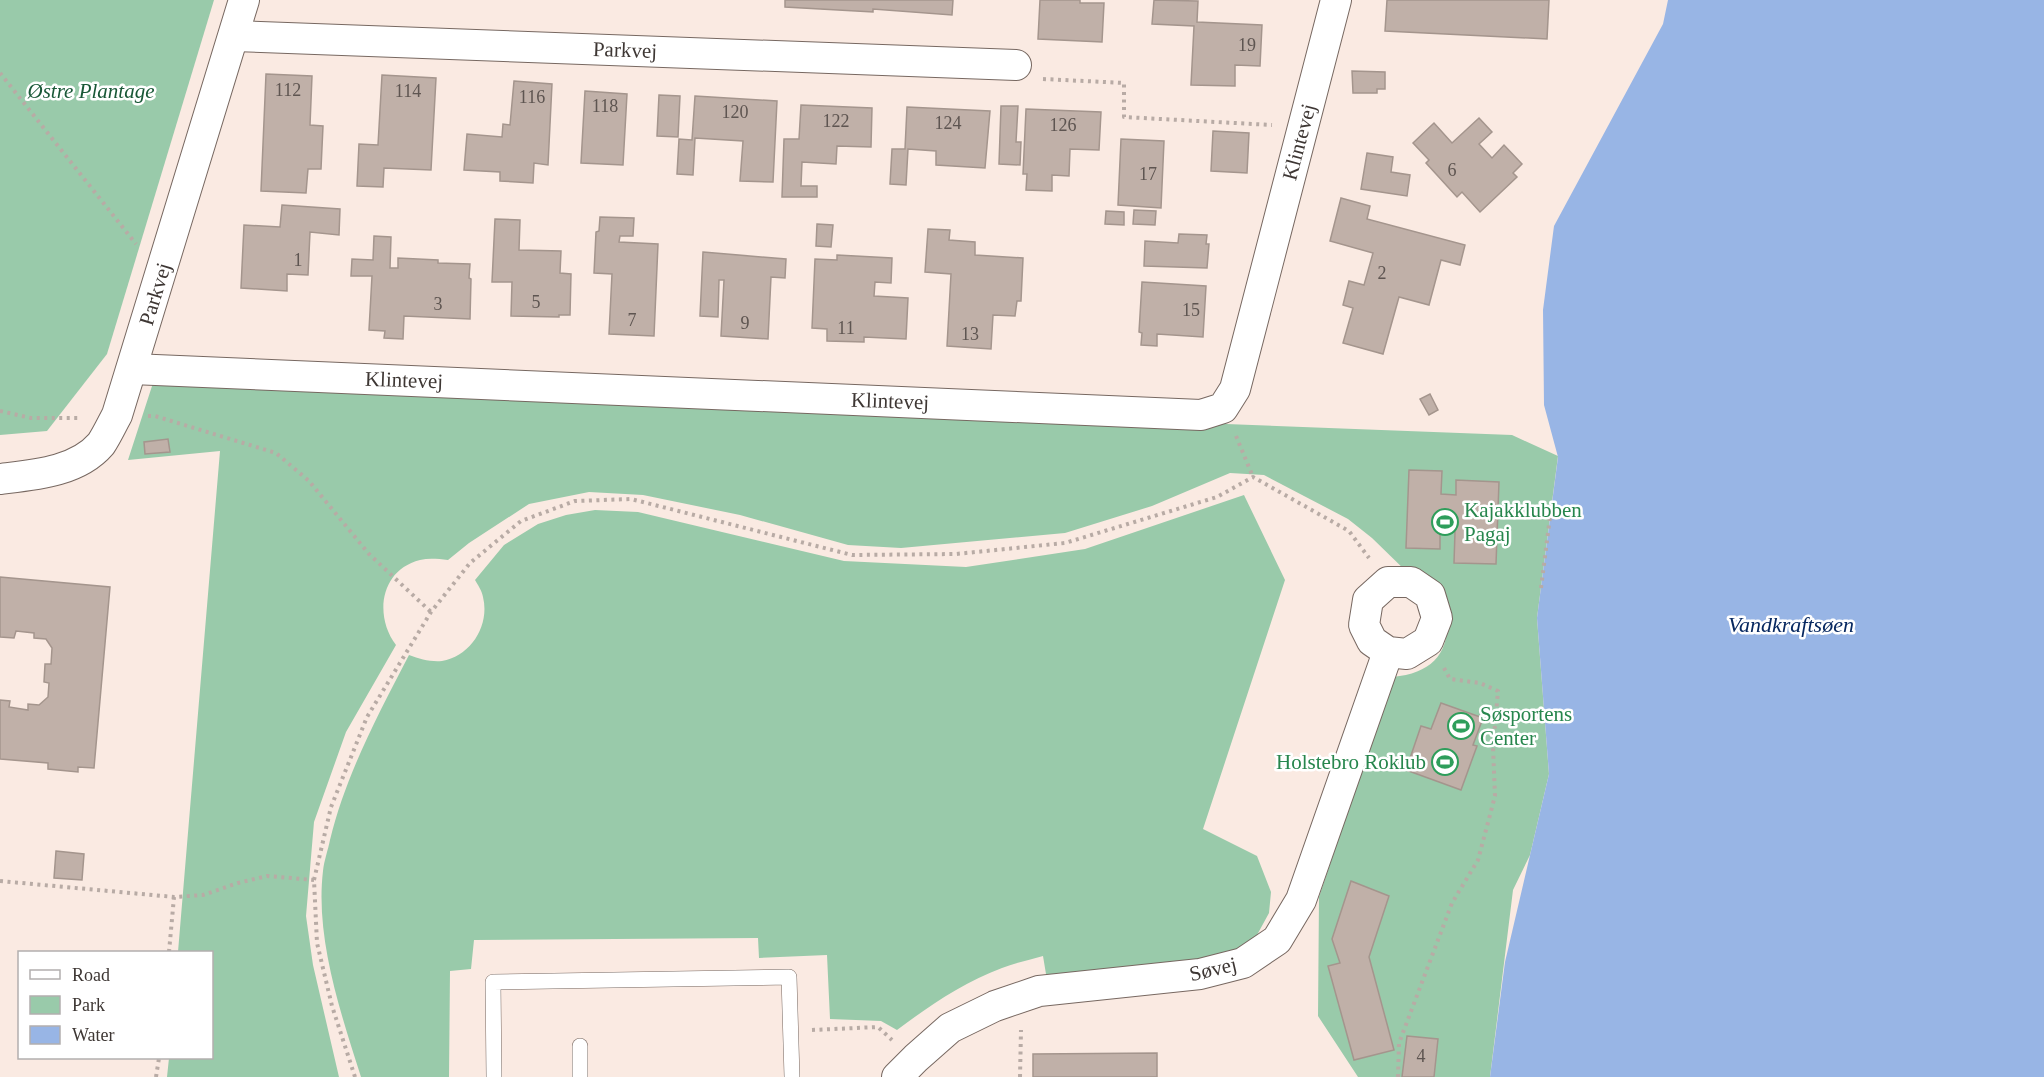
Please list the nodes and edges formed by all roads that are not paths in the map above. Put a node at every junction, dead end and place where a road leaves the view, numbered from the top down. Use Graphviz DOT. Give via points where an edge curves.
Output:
graph roads {
  1 [pos="244,0"];
  2 [pos="1336,0"];
  3 [pos="234,36"];
  4 [pos="1016,64"];
  5 [pos="132,369"];
  6 [pos="0,479"];
  7 [pos="1388,652"];
  8 [pos="580,1046"];
  9 [pos="906,1067"];
  10 [pos="494,1077"];
  11 [pos="580,1077"];
  12 [pos="792,1077"];
  1 -- 3 [label="street, Parkvej"];
  2 -- 5 [label="street, Klintevej" via="1235,389 1223,408 1201,415"];
  3 -- 4 [label="street, Parkvej"];
  3 -- 5 [label="street, Parkvej"];
  5 -- 6 [label="street, Parkvej" via="117,415 100,444 75,463 43,474"];
  7 -- 7 [label="street" via="1407,654 1428,641 1437,618 1430,595 1411,582 1388,582 1368,600 1364,625 1372,641"];
  7 -- 9 [label="street, Søvej" via="1301,900 1277,940 1244,963 1200,974 1039,990 950,1028"];
  8 -- 11 [label="lane"];
  10 -- 12 [label="lane" via="493,982 789,977"];
}
